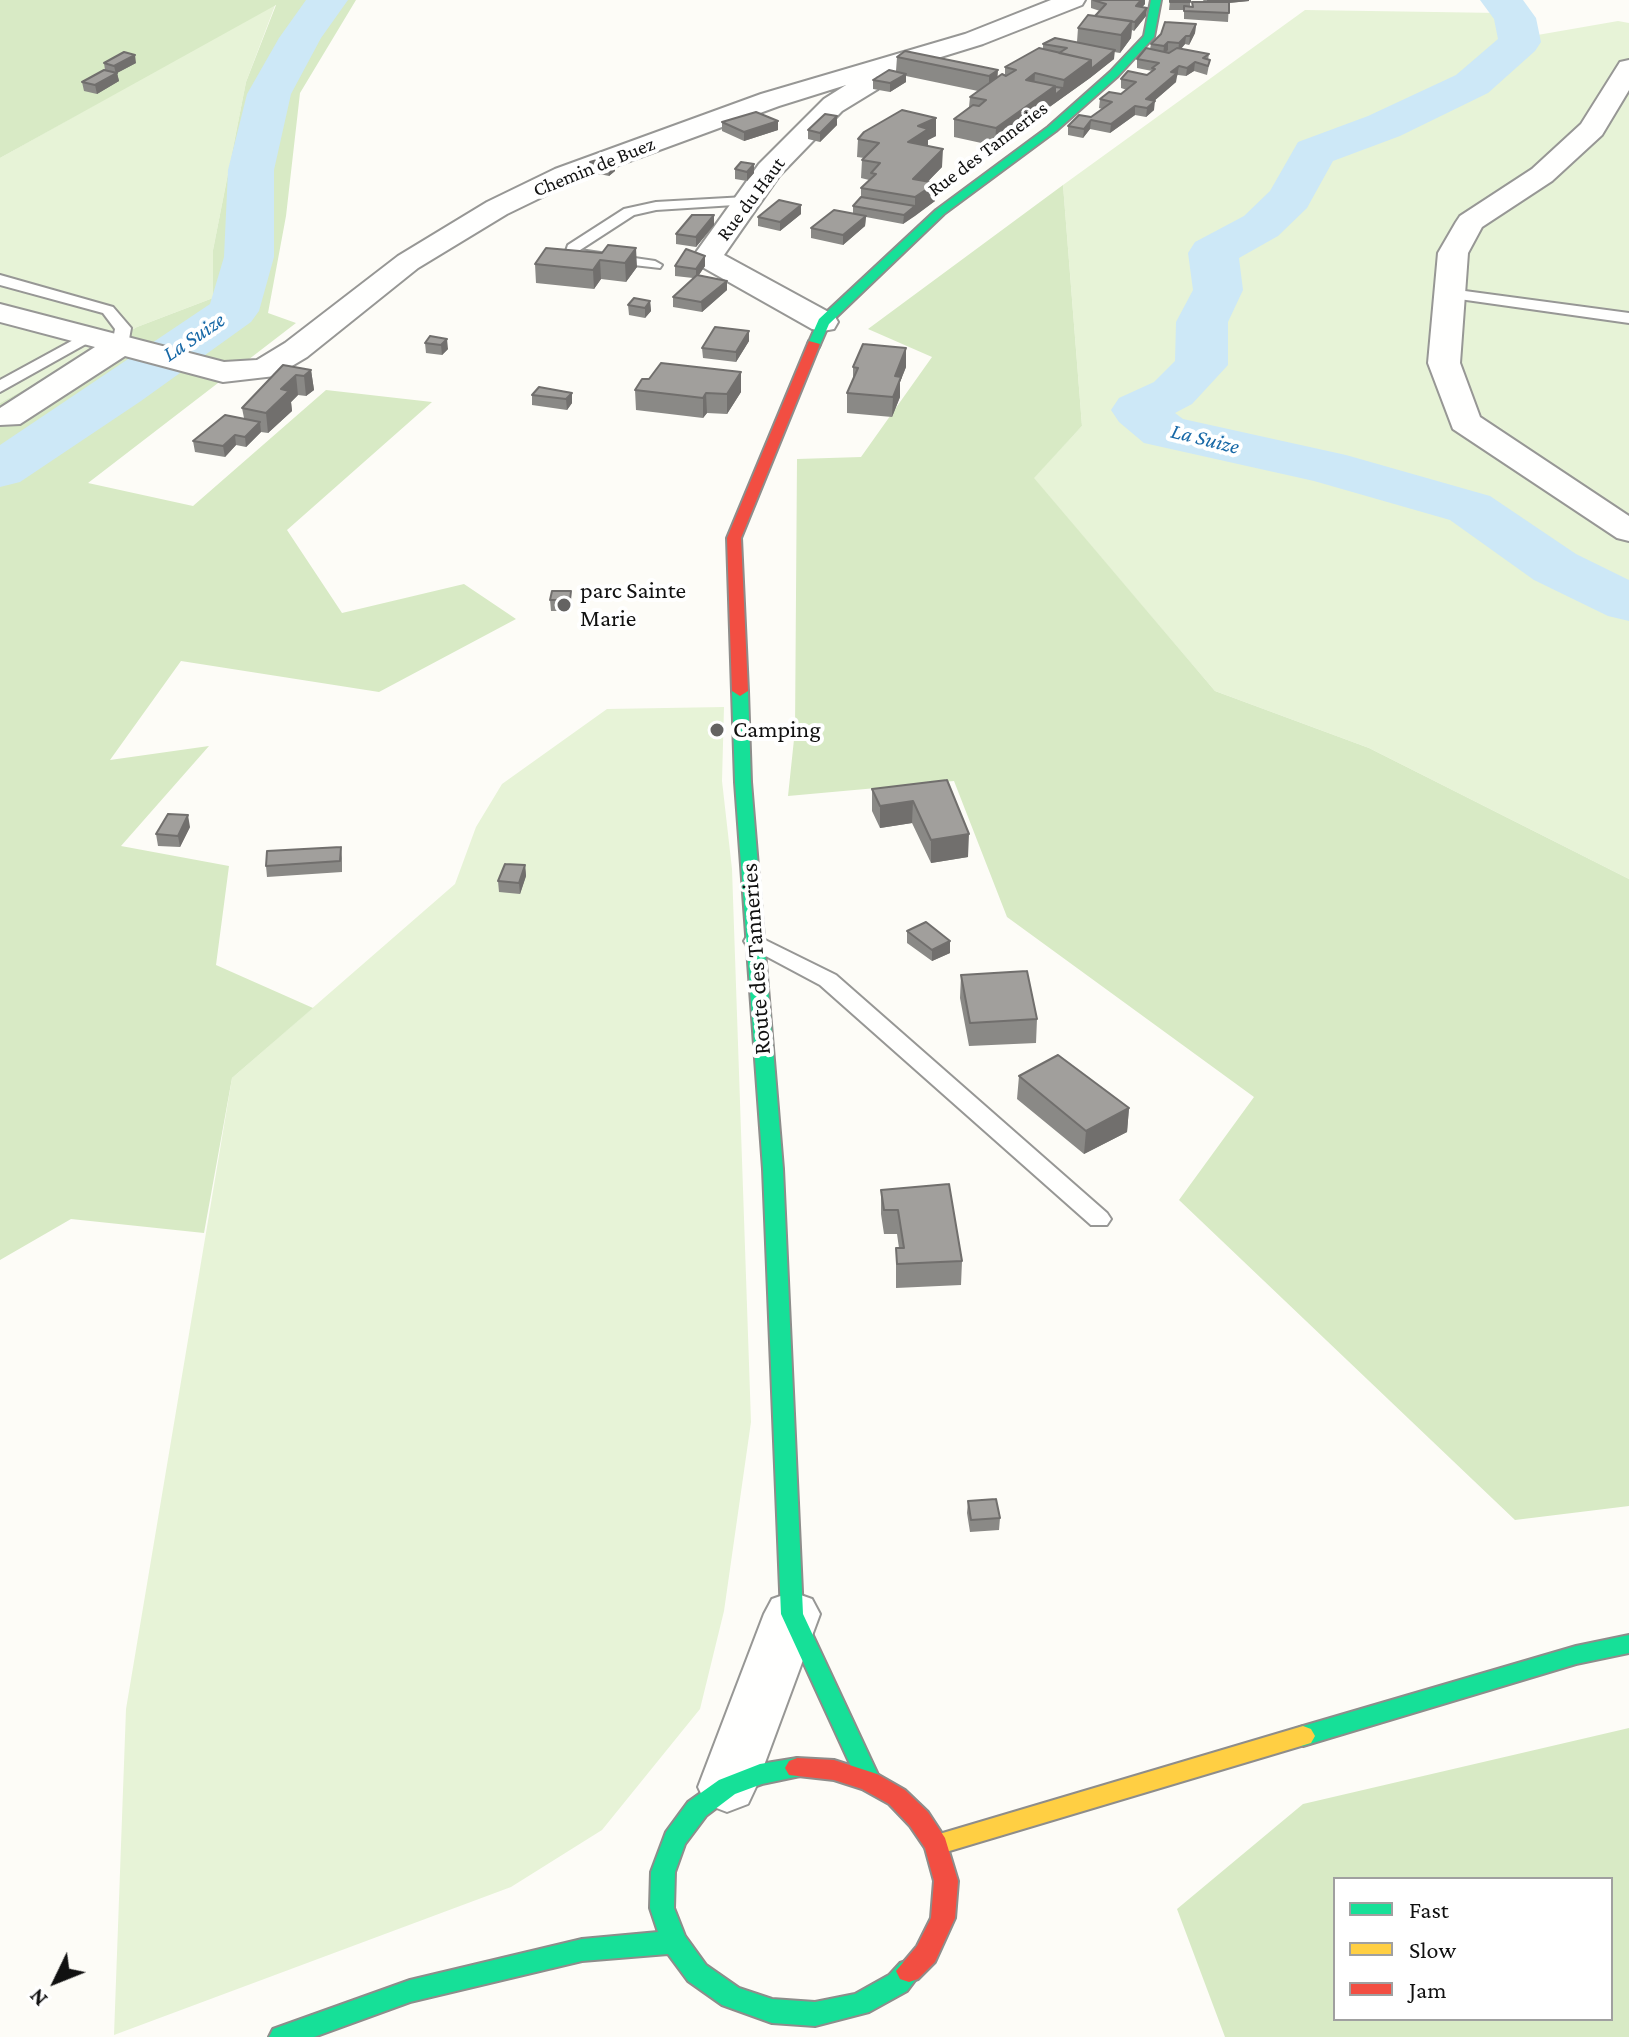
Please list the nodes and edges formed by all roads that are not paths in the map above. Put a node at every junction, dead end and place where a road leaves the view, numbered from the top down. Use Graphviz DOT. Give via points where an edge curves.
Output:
graph roads {
  1 [pos="1073,0"];
  2 [pos="1156,0"];
  3 [pos="902,62"];
  4 [pos="1629,68"];
  5 [pos="745,201"];
  6 [pos="655,265"];
  7 [pos="0,280"];
  8 [pos="1450,294"];
  9 [pos="1,313"];
  10 [pos="1629,318"];
  11 [pos="823,322"];
  12 [pos="88,337"];
  13 [pos="134,349"];
  14 [pos="4,402"];
  15 [pos="1629,531"];
  16 [pos="755,941"];
  17 [pos="1099,1219"];
  18 [pos="792,1614"];
  19 [pos="1629,1644"];
  20 [pos="869,1781"];
  21 [pos="727,1787"];
  22 [pos="936,1845"];
  23 [pos="674,1942"];
  24 [pos="874,1996"];
  25 [pos="731,1997"];
  26 [pos="870,2021"];
  27 [pos="744,2024"];
  28 [pos="282,2037"];
  1 -- 3 [label="street, Chemin de Buez"];
  2 -- 11 [label="street, Rue des Tanneries" via="1149,37 1114,74 1052,129 940,212"];
  3 -- 5 [label="street, Rue du Haut" via="833,105"];
  3 -- 13 [label="street, Chemin de Buez" via="770,100 565,175 408,262 264,369 237,373"];
  4 -- 8 [label="street" via="1592,129 1542,175 1470,222 1453,253"];
  5 -- 6 [label="lane" via="629,212 573,248 572,254"];
  5 -- 11 [label="street, Rue du Haut" via="707,258"];
  7 -- 13 [label="lane" via="108,310"];
  8 -- 10 [label="lane"];
  8 -- 15 [label="street" via="1444,363 1465,422"];
  9 -- 12 [label="street, Chemin de Buez"];
  11 -- 16 [label="street, Route des Tanneries" via="734,538"];
  12 -- 13 [label="street, Chemin de Buez"];
  12 -- 14 [label="lane"];
  13 -- 14 [label="street"];
  16 -- 17 [label="lane" via="828,980"];
  16 -- 18 [label="street, Route des Tanneries" via="773,1169"];
  18 -- 20 [label="street, Route des Tanneries"];
  18 -- 21 [label="street, Route des Tanneries"];
  19 -- 22 [label="street" via="1576,1655"];
  20 -- 21 [label="street" via="834,1770 797,1768"];
  20 -- 22 [label="street" via="897,1797"];
  21 -- 23 [label="street" via="689,1819 663,1872 662,1908"];
  22 -- 24 [label="street" via="946,1881 943,1918 926,1954 898,1983"];
  23 -- 25 [label="street" via="697,1973"];
  23 -- 28 [label="street" via="582,1950 410,1991"];
  24 -- 25 [label="street" via="815,2014 772,2011"];
  24 -- 26 [label="street"];
  25 -- 27 [label="street"];
}
